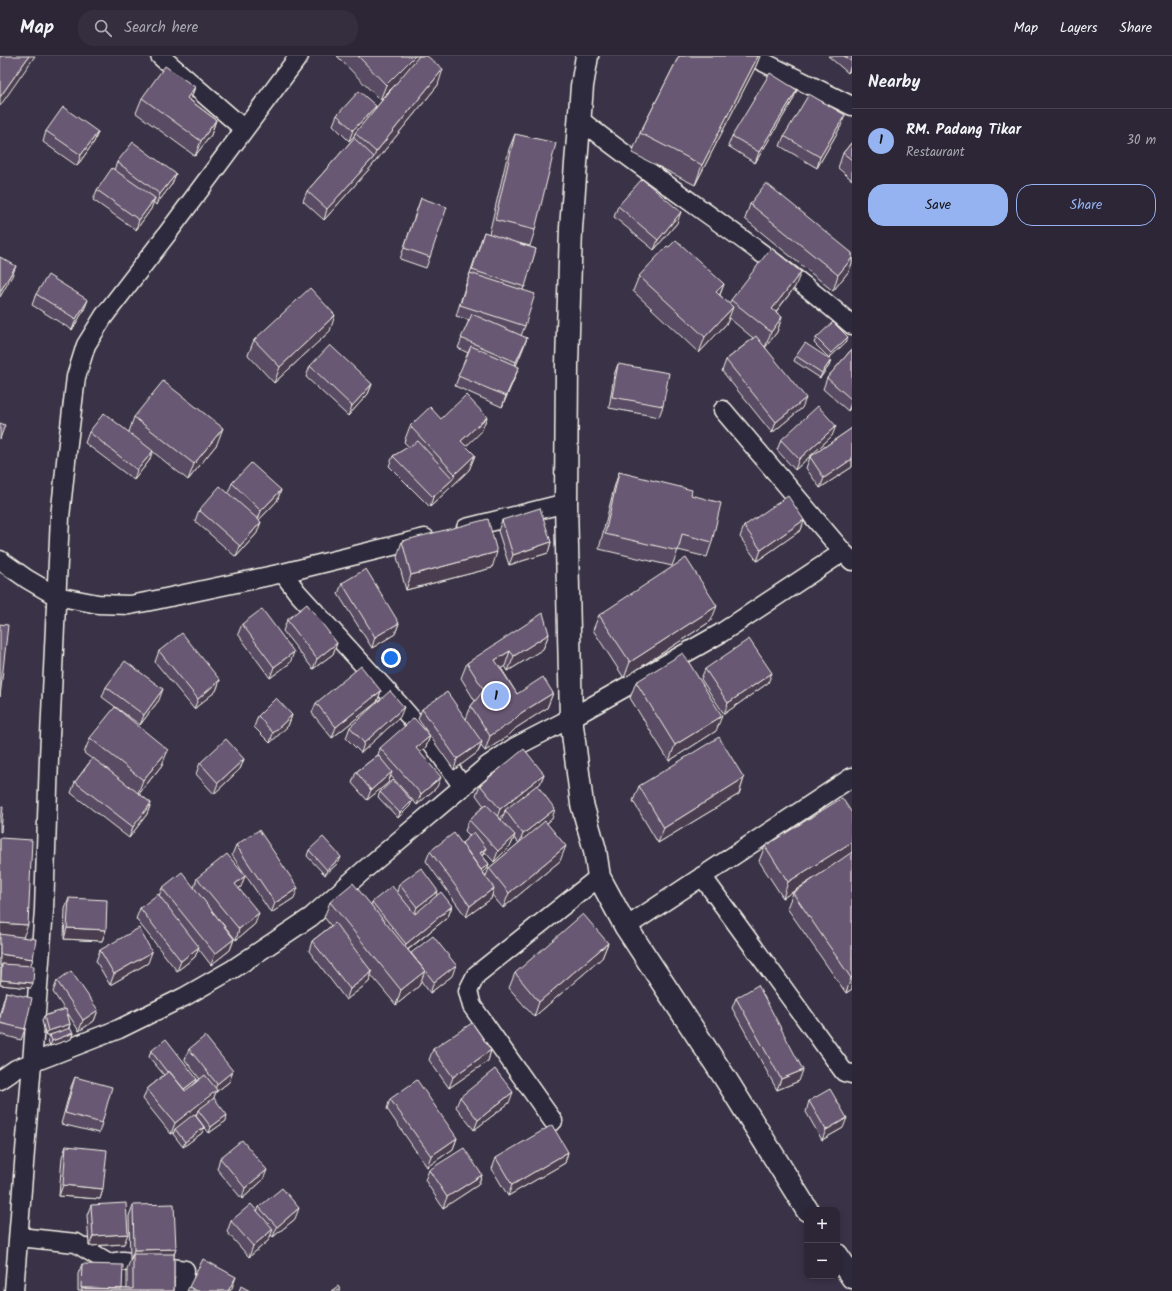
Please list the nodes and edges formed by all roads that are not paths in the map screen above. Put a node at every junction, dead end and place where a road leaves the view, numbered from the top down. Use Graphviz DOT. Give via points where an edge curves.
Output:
graph roads {
  1 [pos="160,56"];
  2 [pos="299,56"];
  3 [pos="587,56"];
  4 [pos="751,56"];
  5 [pos="852,106"];
  6 [pos="579,119"];
  7 [pos="244,129"];
  8 [pos="852,325"];
  9 [pos="723,410"];
  10 [pos="566,503"];
  11 [pos="847,556"];
  12 [pos="0,560"];
  13 [pos="283,573"];
  14 [pos="56,596"];
  15 [pos="571,718"];
  16 [pos="852,776"];
  17 [pos="463,787"];
  18 [pos="702,876"];
  19 [pos="599,877"];
  20 [pos="626,927"];
  21 [pos="33,1062"];
  22 [pos="852,1074"];
  23 [pos="0,1080"];
  24 [pos="553,1121"];
  25 [pos="806,1207"];
  26 [pos="19,1237"];
  27 [pos="840,1259"];
  28 [pos="852,1277"];
  29 [pos="14,1291"];
  30 [pos="183,1291"];
  1 -- 7 [label="street"];
  2 -- 7 [label="street"];
  3 -- 6 [label="main road"];
  4 -- 5 [label="street"];
  6 -- 8 [label="street" via="681,196 761,251"];
  6 -- 10 [label="main road" via="571,228"];
  7 -- 14 [label="street" via="104,316 86,345 76,377 68,443 60,517"];
  9 -- 11 [label="street"];
  10 -- 13 [label="street"];
  10 -- 15 [label="main road"];
  11 -- 15 [label="street" via="721,633"];
  12 -- 14 [label="street"];
  13 -- 14 [label="street" via="130,604 98,604"];
  13 -- 17 [label="street" via="430,740"];
  14 -- 21 [label="street" via="44,910"];
  15 -- 17 [label="street" via="515,747 487,766"];
  15 -- 19 [label="main road" via="582,804 595,850"];
  16 -- 18 [label="street"];
  17 -- 21 [label="street" via="311,917 232,969 184,998 119,1028"];
  18 -- 20 [label="street"];
  18 -- 22 [label="street" via="844,1072"];
  19 -- 20 [label="main road"];
  19 -- 24 [label="street" via="476,975 468,991 472,1006"];
  20 -- 25 [label="main road"];
  21 -- 23 [label="street"];
  21 -- 26 [label="street"];
  26 -- 29 [label="street"];
  26 -- 30 [label="street" via="76,1243 109,1263 123,1261 185,1270"];
  27 -- 28 [label="main road"];
}
